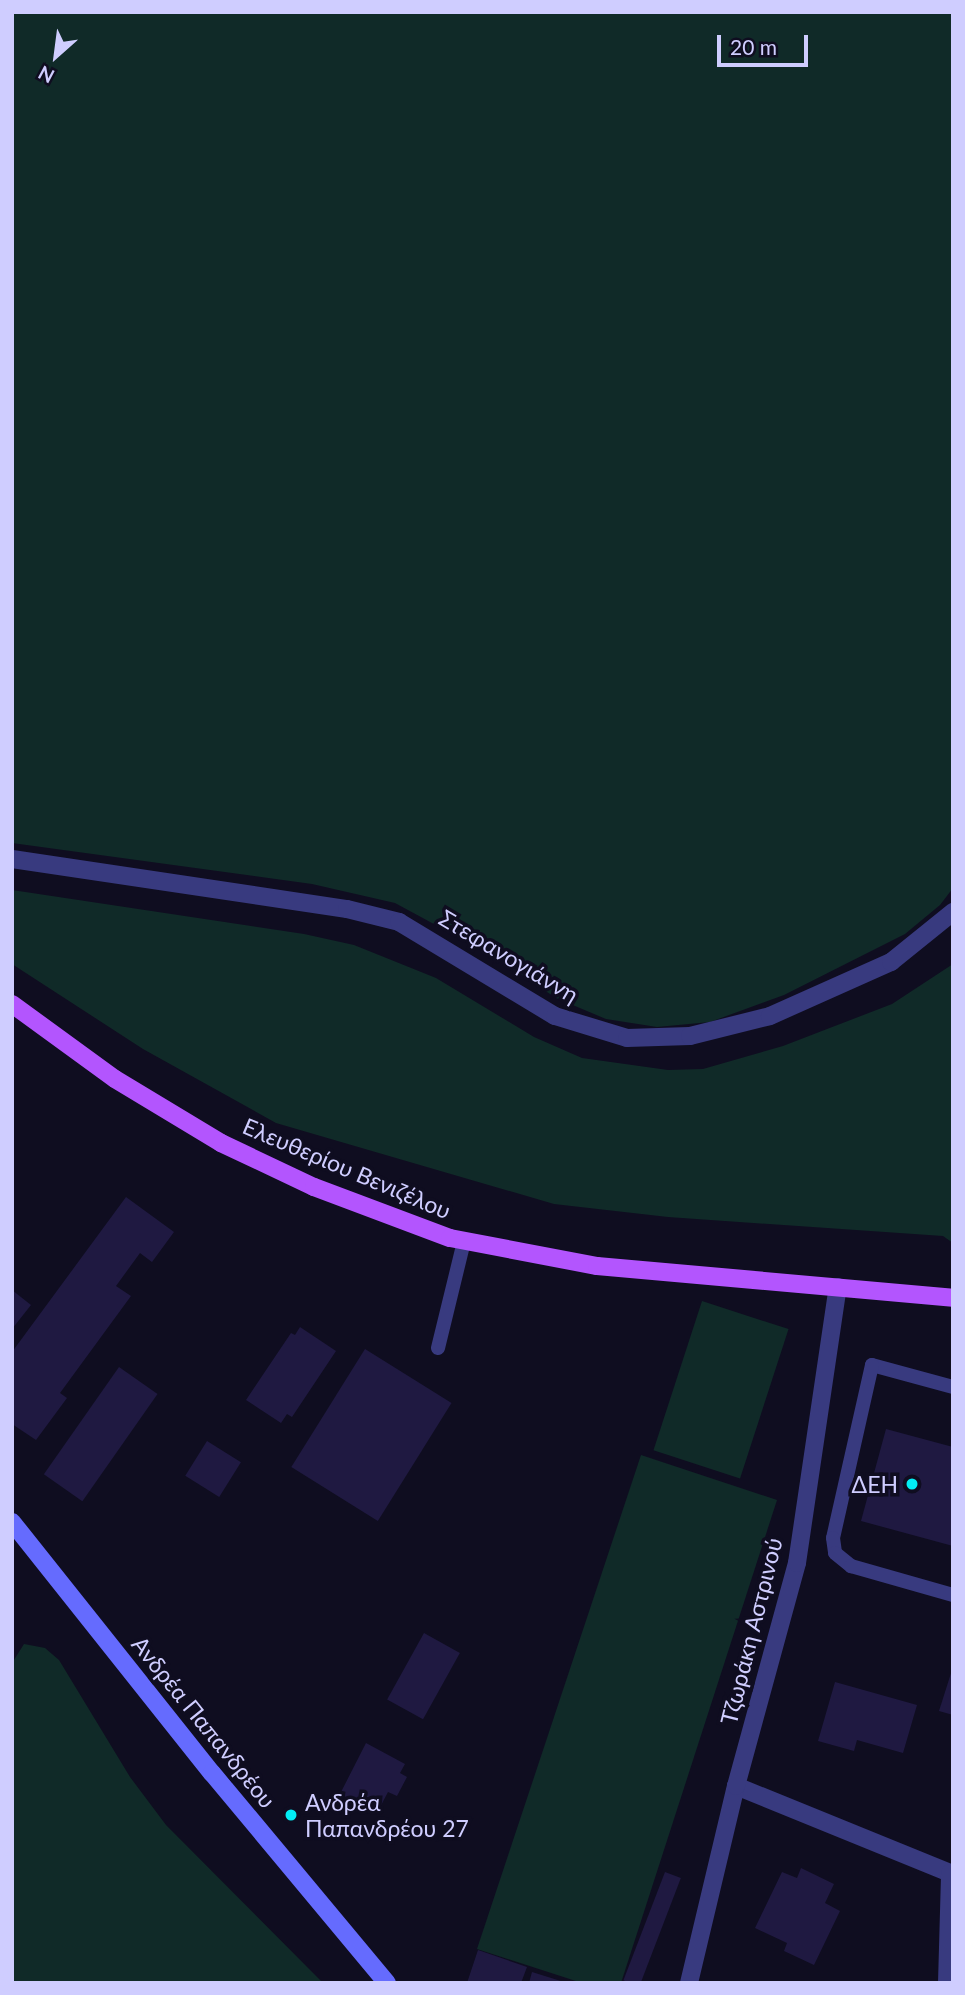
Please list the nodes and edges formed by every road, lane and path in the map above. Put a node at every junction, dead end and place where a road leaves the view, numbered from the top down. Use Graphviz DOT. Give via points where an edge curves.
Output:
graph roads {
  1 [pos="12,859"];
  2 [pos="953,912"];
  3 [pos="12,1004"];
  4 [pos="464,1241"];
  5 [pos="838,1287"];
  6 [pos="953,1298"];
  7 [pos="438,1348"];
  8 [pos="953,1387"];
  9 [pos="12,1521"];
  10 [pos="953,1595"];
  11 [pos="736,1786"];
  12 [pos="951,1873"];
  13 [pos="387,1983"];
  14 [pos="689,1983"];
  15 [pos="947,1983"];
  1 -- 2 [label="street, Στεφανογιάννη" via="347,909 399,922 555,1016 598,1032 638,1039 722,1031 804,1003 891,962"];
  3 -- 4 [label="main road, Ελευθερίου Βενιζέλου" via="115,1079 221,1143 336,1196"];
  4 -- 5 [label="main road, Ελευθερίου Βενιζέλου" via="597,1266"];
  4 -- 7 [label="lane"];
  5 -- 6 [label="main road, Ελευθερίου Βενιζέλου"];
  5 -- 11 [label="street, Τζωράκη Αστρινού" via="797,1563"];
  8 -- 10 [label="lane" via="872,1365 833,1538 835,1553 851,1566"];
  9 -- 13 [label="main road, Ανδρέα Παπανδρέου" via="212,1773"];
  11 -- 12 [label="street"];
  11 -- 14 [label="street, Τζωράκη Αστρινού"];
  12 -- 15 [label="street"];
}
